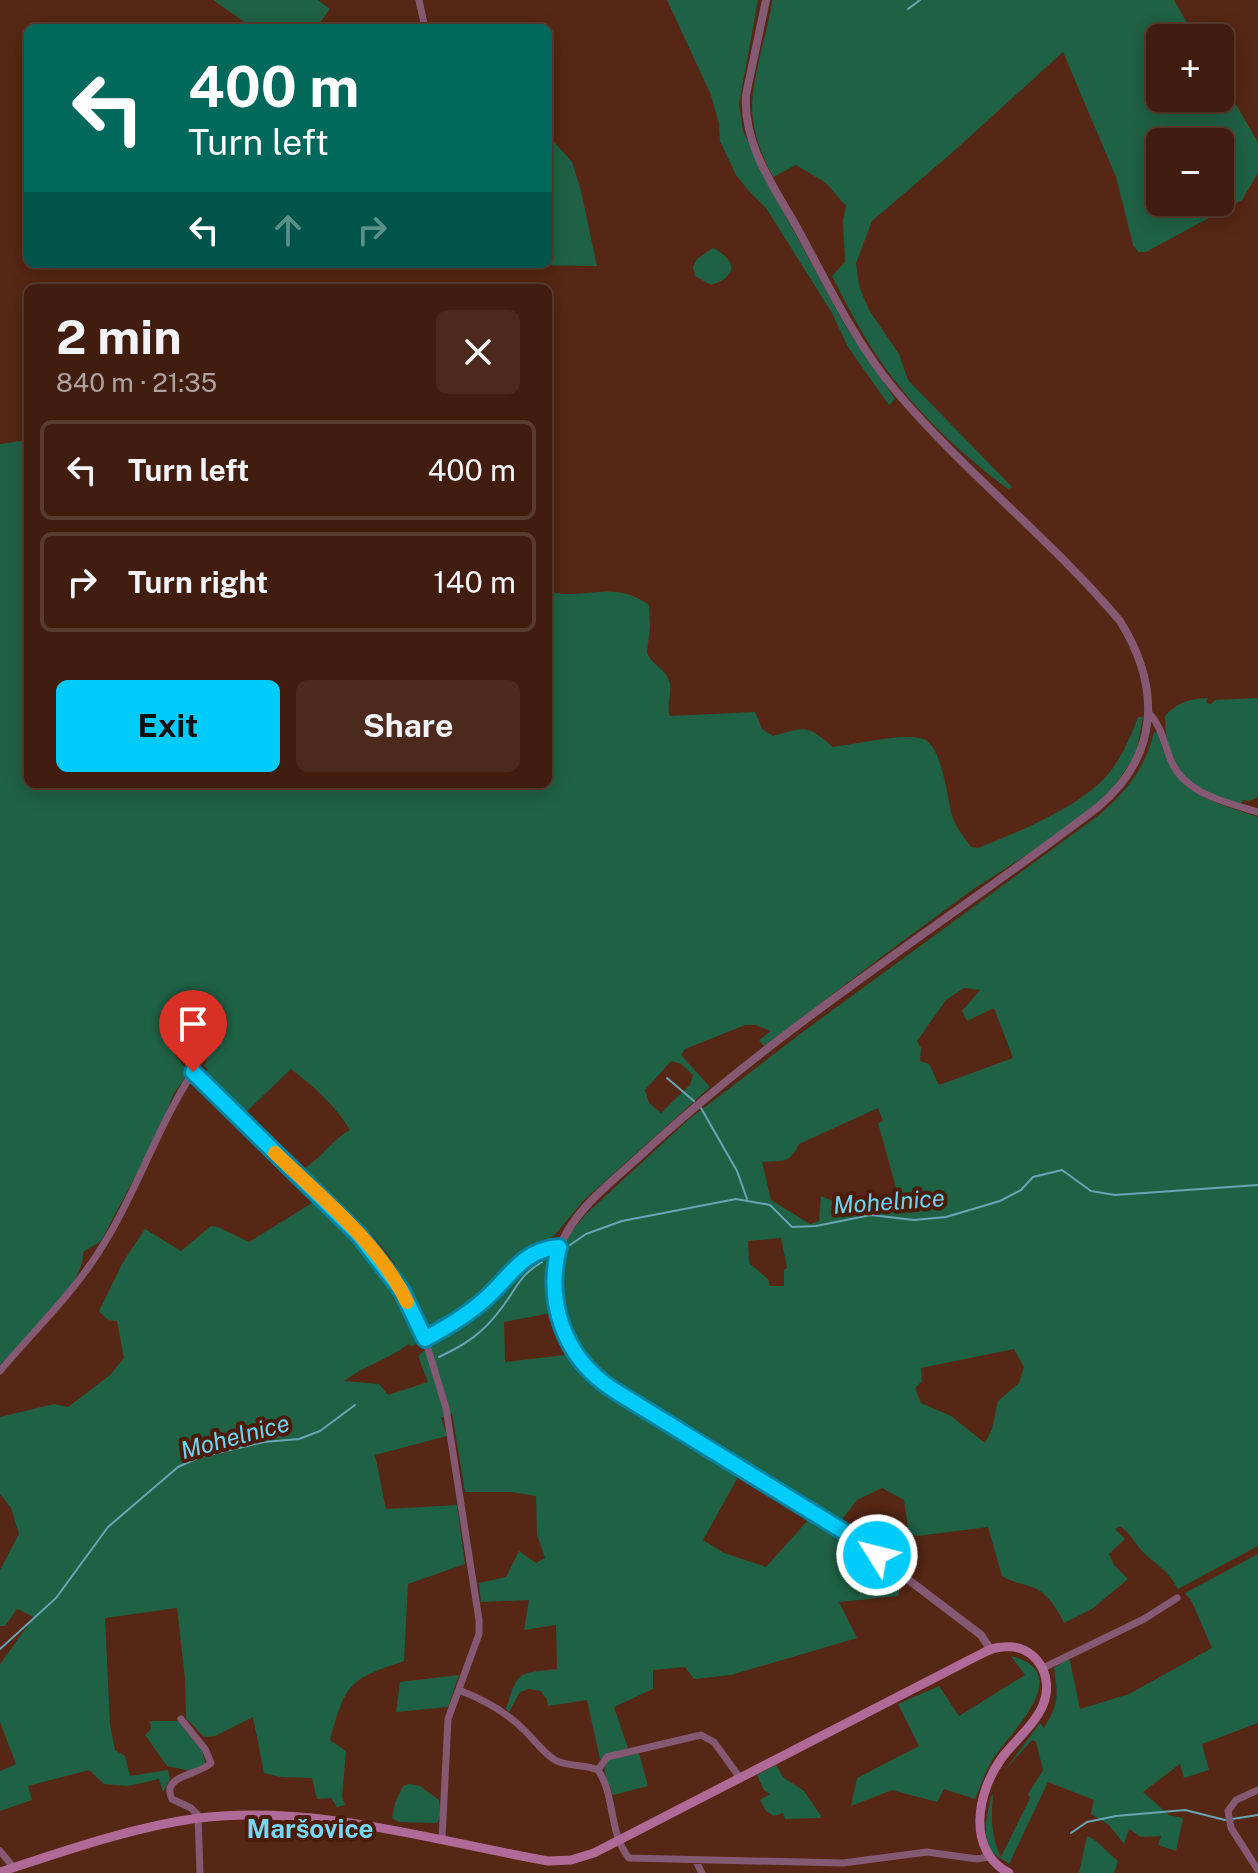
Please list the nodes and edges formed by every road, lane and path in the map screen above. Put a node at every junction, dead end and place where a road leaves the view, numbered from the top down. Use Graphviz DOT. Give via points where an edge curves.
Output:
graph roads {
  1 [pos="419,0"];
  2 [pos="766,0"];
  3 [pos="424,24"];
  4 [pos="1149,713"];
  5 [pos="1258,812"];
  6 [pos="559,1247"];
  7 [pos="425,1339"];
  8 [pos="0,1371"];
  9 [pos="1177,1598"];
  10 [pos="991,1650"];
  11 [pos="1043,1668"];
  12 [pos="459,1690"];
  13 [pos="181,1719"];
  14 [pos="598,1770"];
  15 [pos="740,1778"];
  16 [pos="1258,1790"];
  17 [pos="199,1818"];
  18 [pos="442,1839"];
  19 [pos="617,1841"];
  20 [pos="0,1851"];
  21 [pos="988,1857"];
  22 [pos="696,1861"];
  23 [pos="826,1862"];
  24 [pos="14,1868"];
  25 [pos="1258,1870"];
  26 [pos="0,1872"];
  27 [pos="200,1873"];
  28 [pos="702,1873"];
  29 [pos="826,1873"];
  30 [pos="1009,1873"];
  1 -- 3 [label="street"];
  2 -- 4 [label="street" via="745,111 755,149 779,196 853,329 895,390 1120,621 1139,656"];
  4 -- 5 [label="street" via="1160,726 1173,766 1190,785 1214,799"];
  4 -- 6 [label="street" via="1139,757 1108,799 712,1093 592,1201"];
  6 -- 7 [label="street" via="522,1260 485,1299"];
  6 -- 10 [label="street" via="554,1277 559,1319 577,1355 599,1380 851,1536 981,1635"];
  7 -- 8 [label="street" via="402,1291 359,1235 193,1072 106,1241 75,1288"];
  7 -- 12 [label="street" via="446,1408 479,1620"];
  9 -- 11 [label="street"];
  10 -- 11 [label="main road" via="1021,1649"];
  10 -- 15 [label="main road"];
  11 -- 21 [label="main road" via="1043,1706 1001,1759 985,1792 980,1831"];
  12 -- 14 [label="street" via="502,1711 551,1758"];
  12 -- 18 [label="street" via="448,1719"];
  13 -- 17 [label="street" via="211,1763 173,1783 169,1794"];
  14 -- 15 [label="street" via="607,1757 701,1735 714,1742"];
  14 -- 19 [label="street" via="609,1792"];
  15 -- 19 [label="main road"];
  16 -- 25 [label="street" via="1236,1800 1228,1811 1231,1828"];
  17 -- 18 [label="main road" via="348,1822"];
  17 -- 24 [label="main road"];
  17 -- 27 [label="street"];
  18 -- 19 [label="main road" via="561,1861 582,1858"];
  19 -- 22 [label="street" via="632,1859"];
  20 -- 24 [label="street"];
  21 -- 23 [label="street" via="927,1852"];
  21 -- 30 [label="main road"];
  22 -- 23 [label="street"];
  22 -- 28 [label="street"];
  23 -- 29 [label="street"];
  24 -- 26 [label="main road"];
}
